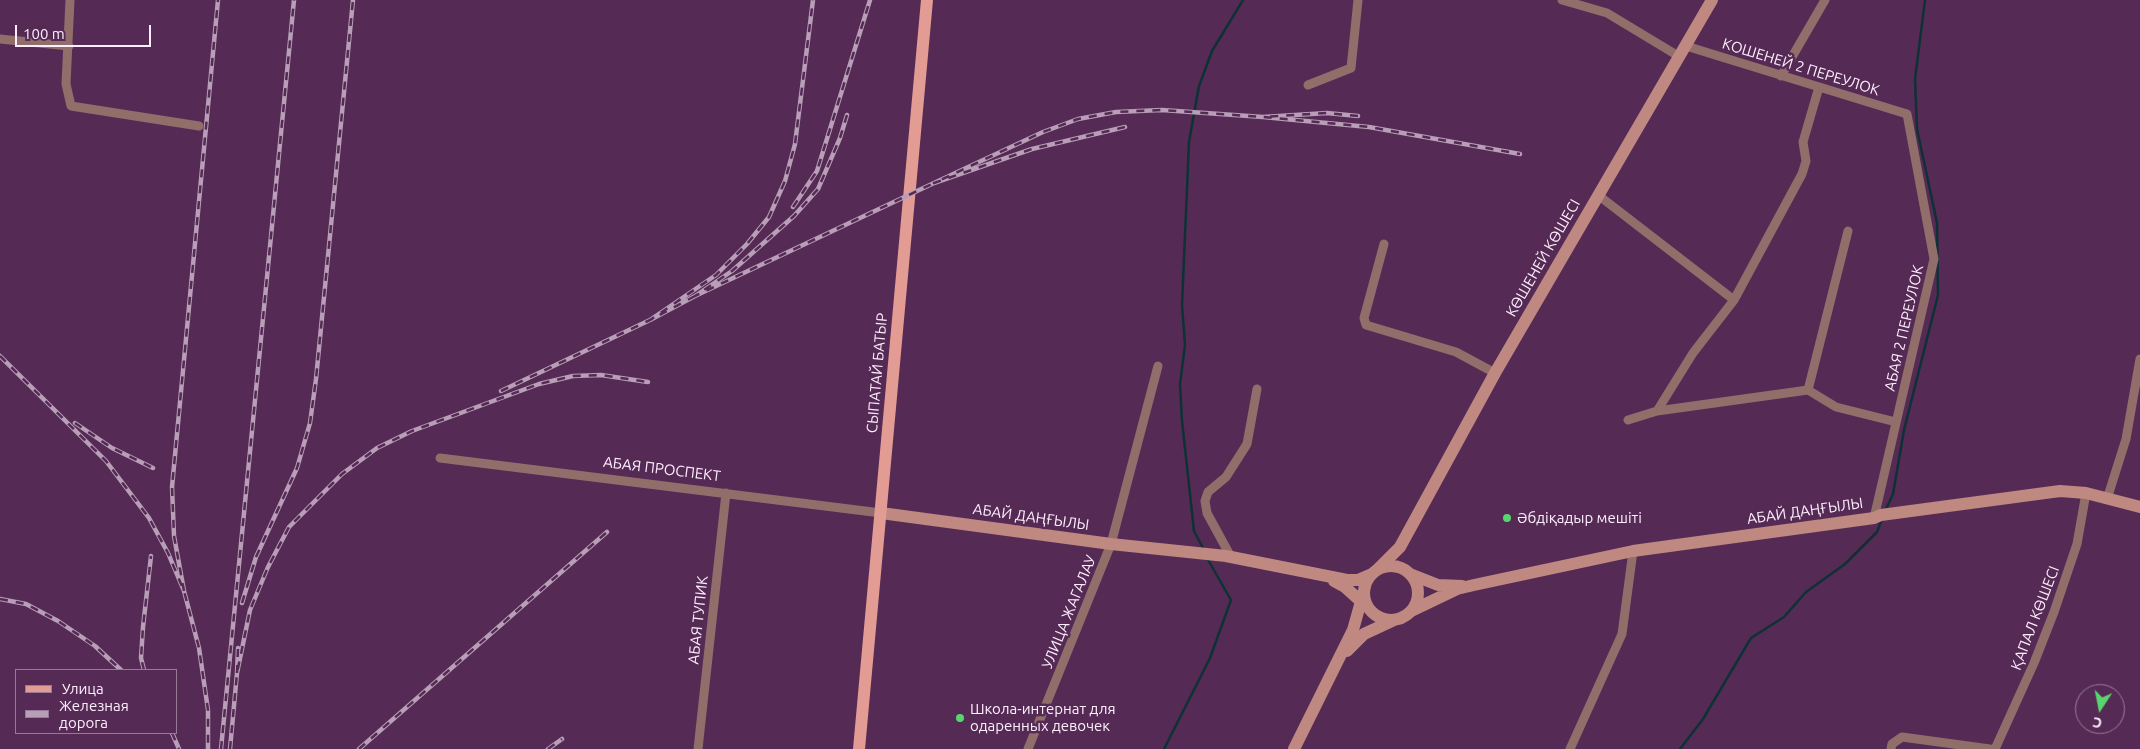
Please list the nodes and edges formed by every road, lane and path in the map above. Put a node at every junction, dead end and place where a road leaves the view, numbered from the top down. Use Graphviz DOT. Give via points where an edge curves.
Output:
graph roads {
  1 [pos="70,0"];
  2 [pos="927,0"];
  3 [pos="1358,0"];
  4 [pos="1562,0"];
  5 [pos="1712,0"];
  6 [pos="1824,0"];
  7 [pos="0,39"];
  8 [pos="69,46"];
  9 [pos="1683,51"];
  10 [pos="1781,76"];
  11 [pos="1308,85"];
  12 [pos="1819,88"];
  13 [pos="1907,114"];
  14 [pos="198,126"];
  15 [pos="1598,195"];
  16 [pos="1848,231"];
  17 [pos="1384,244"];
  18 [pos="1734,300"];
  19 [pos="2140,358"];
  20 [pos="1158,366"];
  21 [pos="1495,373"];
  22 [pos="1257,389"];
  23 [pos="1808,390"];
  24 [pos="1657,411"];
  25 [pos="1628,420"];
  26 [pos="1896,422"];
  27 [pos="440,458"];
  28 [pos="726,493"];
  29 [pos="2086,493"];
  30 [pos="2107,499"];
  31 [pos="2140,507"];
  32 [pos="880,513"];
  33 [pos="1874,518"];
  34 [pos="1406,535"];
  35 [pos="1111,544"];
  36 [pos="1633,551"];
  37 [pos="1228,556"];
  38 [pos="1375,571"];
  39 [pos="1409,573"];
  40 [pos="1320,575"];
  41 [pos="1474,585"];
  42 [pos="1365,605"];
  43 [pos="1411,611"];
  44 [pos="1396,619"];
  45 [pos="1334,670"];
  46 [pos="698,749"];
  47 [pos="859,749"];
  48 [pos="1028,749"];
  49 [pos="1294,749"];
  50 [pos="1570,749"];
  51 [pos="1891,749"];
  52 [pos="1990,749"];
  53 [pos="1995,749"];
  1 -- 8 [label="street"];
  2 -- 32 [label="main road, СЫПАТАЙ БАТЫР"];
  3 -- 11 [label="street" via="1351,68"];
  4 -- 9 [label="street, КОШЕНЕЙ 2 ПЕРЕУЛОК" via="1607,13"];
  5 -- 9 [label="main road, КӨШЕНЕЙ КӨШЕСІ"];
  6 -- 10 [label="street"];
  7 -- 8 [label="street"];
  8 -- 14 [label="street" via="66,84 72,106"];
  9 -- 10 [label="street, КОШЕНЕЙ 2 ПЕРЕУЛОК"];
  9 -- 15 [label="main road, КӨШЕНЕЙ КӨШЕСІ"];
  10 -- 12 [label="street, КОШЕНЕЙ 2 ПЕРЕУЛОК"];
  12 -- 13 [label="street, КОШЕНЕЙ 2 ПЕРЕУЛОК"];
  12 -- 18 [label="street" via="1803,142 1806,161 1802,174"];
  13 -- 26 [label="street, АБАЯ 2 ПЕРЕУЛОК" via="1934,259"];
  15 -- 18 [label="street"];
  15 -- 21 [label="main road, КӨШЕНЕЙ КӨШЕСІ"];
  16 -- 23 [label="street"];
  17 -- 21 [label="street" via="1364,318 1366,325 1456,352"];
  18 -- 24 [label="street" via="1693,353"];
  19 -- 30 [label="street" via="2126,440"];
  20 -- 35 [label="street, УЛИЦА ЖАГАЛАУ"];
  21 -- 34 [label="main road, КӨШЕНЕЙ КӨШЕСІ"];
  22 -- 37 [label="street" via="1247,444 1226,477 1208,492 1205,501 1207,513"];
  23 -- 24 [label="street"];
  23 -- 26 [label="street" via="1836,407"];
  24 -- 25 [label="street"];
  26 -- 33 [label="street, АБАЯ 2 ПЕРЕУЛОК"];
  27 -- 28 [label="street, АБАЯ ПРОСПЕКТ"];
  28 -- 32 [label="street, АБАЯ ПРОСПЕКТ"];
  28 -- 46 [label="street, АБАЯ ТУПИК"];
  29 -- 30 [label="main road, АБАЙ ДАҢҒЫЛЫ"];
  29 -- 33 [label="main road, АБАЙ ДАҢҒЫЛЫ" via="2060,491"];
  29 -- 53 [label="street, ҚАПАЛ КӨШЕСІ" via="2077,544 2054,612"];
  30 -- 31 [label="main road, АБАЙ ДАҢҒЫЛЫ"];
  32 -- 35 [label="main road, АБАЙ ДАҢҒЫЛЫ"];
  32 -- 47 [label="main road, СЫПАТАЙ БАТЫР"];
  33 -- 36 [label="main road, АБАЙ ДАҢҒЫЛЫ"];
  34 -- 38 [label="main road, КӨШЕНЕЙ КӨШЕСІ" via="1394,555"];
  34 -- 39 [label="main road" via="1402,553"];
  35 -- 37 [label="main road, АБАЙ ДАҢҒЫЛЫ"];
  35 -- 48 [label="street, УЛИЦА ЖАГАЛАУ"];
  36 -- 41 [label="main road, АБАЙ ДАҢҒЫЛЫ"];
  36 -- 50 [label="street" via="1622,634"];
  37 -- 40 [label="main road"];
  38 -- 39 [label="main road" via="1393,566"];
  38 -- 40 [label="main road" via="1358,580"];
  38 -- 42 [label="main road" via="1365,587"];
  39 -- 41 [label="main road" via="1438,585"];
  39 -- 43 [label="main road" via="1418,596"];
  40 -- 42 [label="main road" via="1345,587"];
  41 -- 43 [label="main road" via="1457,589"];
  42 -- 44 [label="main road" via="1386,619"];
  42 -- 45 [label="main road"];
  43 -- 44 [label="main road"];
  44 -- 45 [label="main road" via="1364,634 1348,649"];
  45 -- 49 [label="main road"];
  51 -- 52 [label="street" via="1892,744 1902,737"];
}
